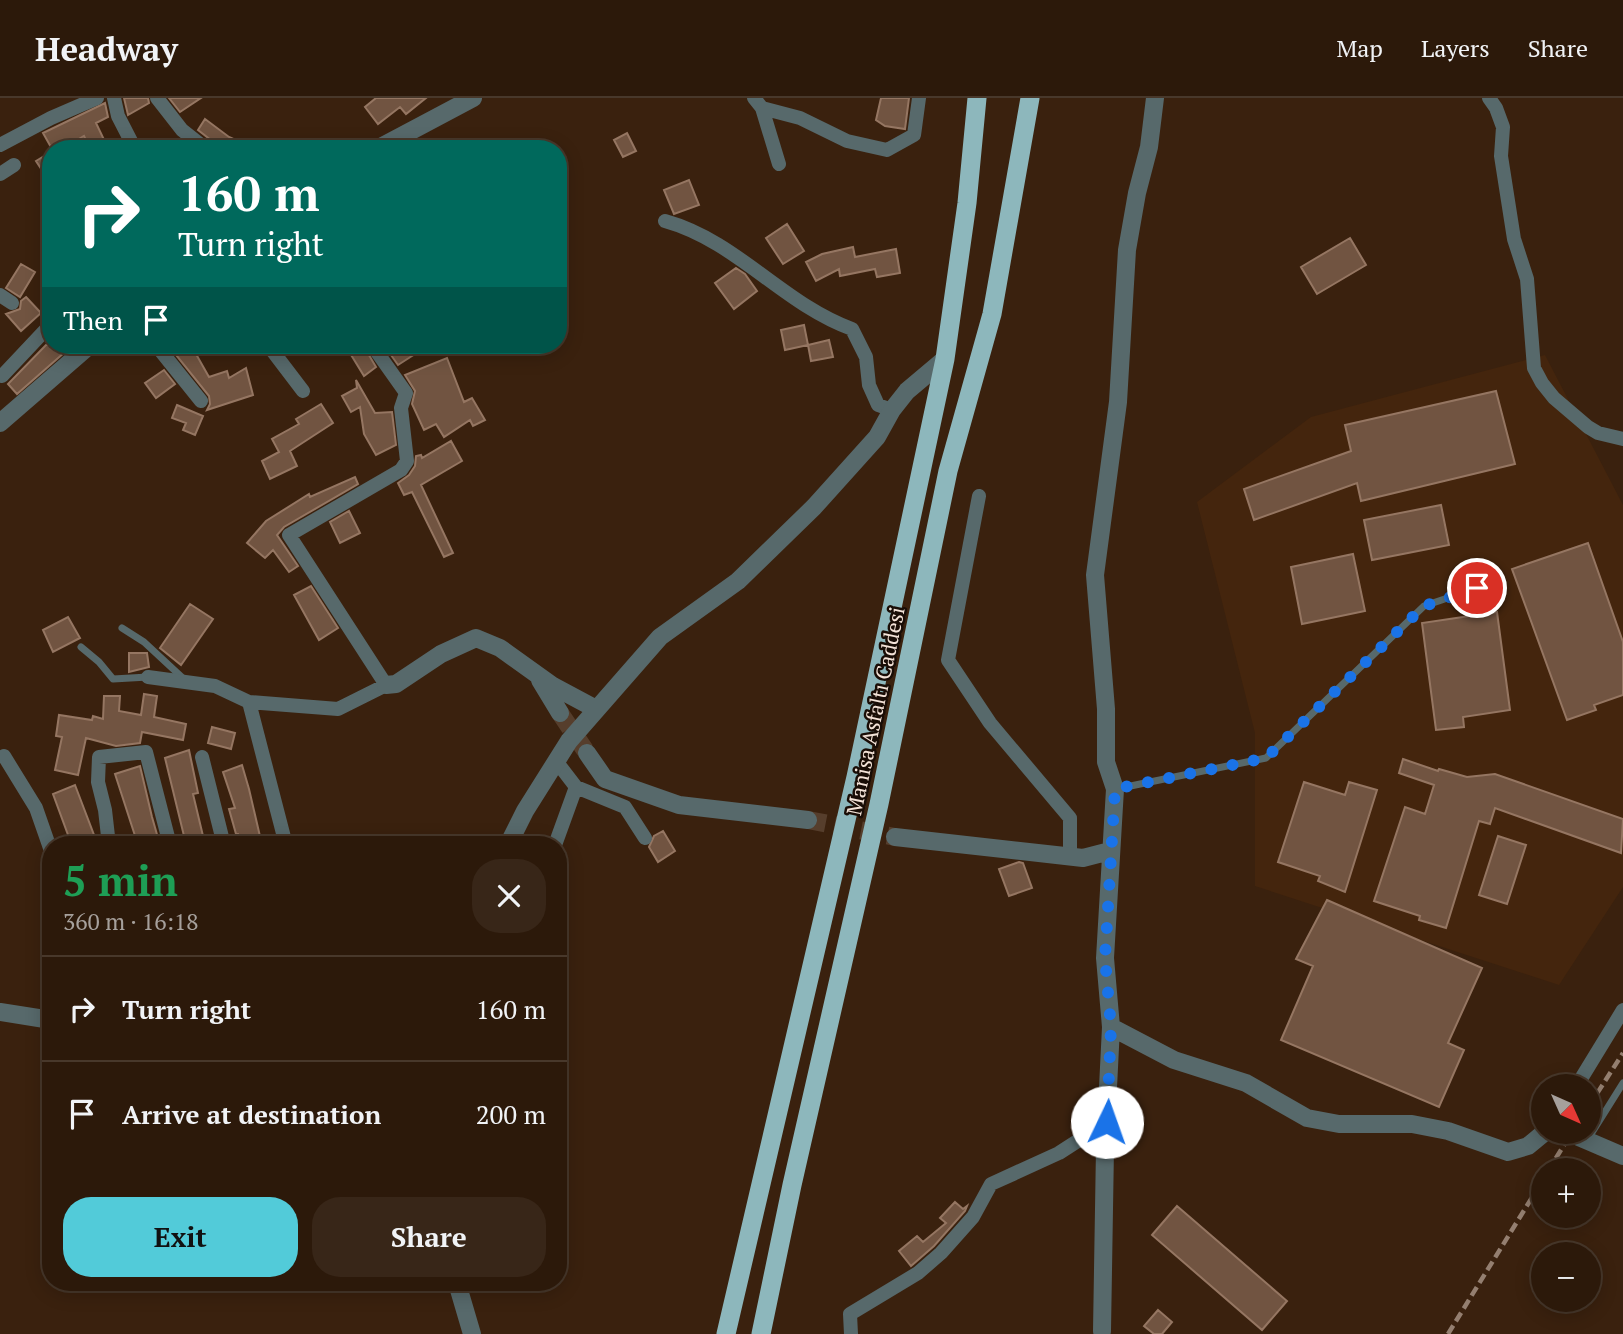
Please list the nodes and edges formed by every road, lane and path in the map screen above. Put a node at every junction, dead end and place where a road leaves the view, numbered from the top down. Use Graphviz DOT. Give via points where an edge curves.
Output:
graph roads {
  1 [pos="97,98"];
  2 [pos="114,98"];
  3 [pos="157,98"];
  4 [pos="919,98"];
  5 [pos="977,98"];
  6 [pos="1030,98"];
  7 [pos="1155,98"];
  8 [pos="1489,98"];
  9 [pos="469,99"];
  10 [pos="758,103"];
  11 [pos="130,140"];
  12 [pos="195,140"];
  13 [pos="394,140"];
  14 [pos="0,145"];
  15 [pos="779,164"];
  16 [pos="14,165"];
  17 [pos="0,174"];
  18 [pos="665,221"];
  19 [pos="42,334"];
  20 [pos="78,354"];
  21 [pos="163,354"];
  22 [pos="275,354"];
  23 [pos="378,354"];
  24 [pos="945,359"];
  25 [pos="2,376"];
  26 [pos="303,391"];
  27 [pos="201,401"];
  28 [pos="892,410"];
  29 [pos="0,423"];
  30 [pos="1623,439"];
  31 [pos="979,496"];
  32 [pos="1477,588"];
  33 [pos="122,628"];
  34 [pos="81,647"];
  35 [pos="536,674"];
  36 [pos="148,677"];
  37 [pos="186,682"];
  38 [pos="386,685"];
  39 [pos="249,702"];
  40 [pos="596,709"];
  41 [pos="560,713"];
  42 [pos="587,753"];
  43 [pos="4,755"];
  44 [pos="202,757"];
  45 [pos="556,761"];
  46 [pos="576,787"];
  47 [pos="1115,789"];
  48 [pos="808,820"];
  49 [pos="46,836"];
  50 [pos="108,836"];
  51 [pos="168,836"];
  52 [pos="222,836"];
  53 [pos="284,836"];
  54 [pos="512,836"];
  55 [pos="558,836"];
  56 [pos="895,837"];
  57 [pos="645,838"];
  58 [pos="1110,850"];
  59 [pos="1070,857"];
  60 [pos="1623,1010"];
  61 [pos="0,1012"];
  62 [pos="42,1019"];
  63 [pos="1111,1027"];
  64 [pos="1584,1074"];
  65 [pos="1623,1083"];
  66 [pos="1601,1118"];
  67 [pos="1107,1122"];
  68 [pos="1531,1144"];
  69 [pos="1594,1144"];
  70 [pos="1623,1156"];
  71 [pos="459,1291"];
  72 [pos="1102,1331"];
  73 [pos="472,1334"];
  74 [pos="726,1334"];
  75 [pos="761,1334"];
  76 [pos="851,1334"];
  1 -- 14 [label="street"];
  2 -- 11 [label="street"];
  3 -- 12 [label="street"];
  4 -- 10 [label="street" via="914,135 887,150 847,141"];
  5 -- 24 [label="highway, Manisa Asfaltı Caddesi"];
  6 -- 75 [label="highway, Manisa Asfaltı Caddesi" via="992,314 948,471"];
  7 -- 47 [label="street" via="1128,250 1118,402 1095,575 1106,709 1105,762"];
  8 -- 30 [label="street" via="1503,127 1500,156 1514,239 1527,279 1534,368 1554,398 1588,427"];
  9 -- 13 [label="street"];
  10 -- 15 [label="street"];
  16 -- 17 [label="street"];
  18 -- 28 [label="street" via="693,229 823,319 852,330 866,357 869,385 878,405"];
  19 -- 25 [label="street"];
  20 -- 29 [label="street"];
  21 -- 27 [label="street"];
  22 -- 26 [label="street"];
  23 -- 38 [label="street" via="405,393 401,408 407,461 401,470 289,535"];
  24 -- 28 [label="street"];
  24 -- 74 [label="highway, Manisa Asfaltı Caddesi" via="856,777"];
  28 -- 40 [label="street" via="877,437 814,507 738,581 660,637"];
  31 -- 59 [label="street" via="947,660 990,723 1070,818"];
  32 -- 47 [label="lane" via="1424,606 1266,758"];
  33 -- 37 [label="lane"];
  34 -- 36 [label="lane" via="113,679"];
  35 -- 38 [label="street" via="500,648 476,638 441,654 396,684"];
  35 -- 40 [label="street"];
  35 -- 41 [label="street"];
  36 -- 37 [label="street"];
  37 -- 39 [label="street" via="215,686"];
  38 -- 39 [label="street" via="338,709"];
  39 -- 53 [label="street"];
  40 -- 45 [label="street"];
  42 -- 48 [label="street" via="605,779 679,805"];
  43 -- 49 [label="street" via="36,808"];
  44 -- 52 [label="street"];
  45 -- 46 [label="street"];
  45 -- 54 [label="street"];
  46 -- 55 [label="street"];
  46 -- 57 [label="street" via="625,807"];
  47 -- 58 [label="street"];
  50 -- 51 [label="street" via="98,782 99,757 146,752"];
  56 -- 59 [label="street"];
  58 -- 59 [label="street"];
  58 -- 63 [label="street" via="1105,958"];
  60 -- 64 [label="street"];
  61 -- 62 [label="street"];
  63 -- 67 [label="street"];
  63 -- 68 [label="street" via="1174,1060 1246,1083 1307,1118 1448,1130 1508,1152"];
  65 -- 66 [label="lane"];
  67 -- 72 [label="street"];
  67 -- 76 [label="street" via="1059,1153 991,1184 973,1217 942,1253 850,1314"];
  69 -- 70 [label="street"];
  71 -- 73 [label="street"];
}
